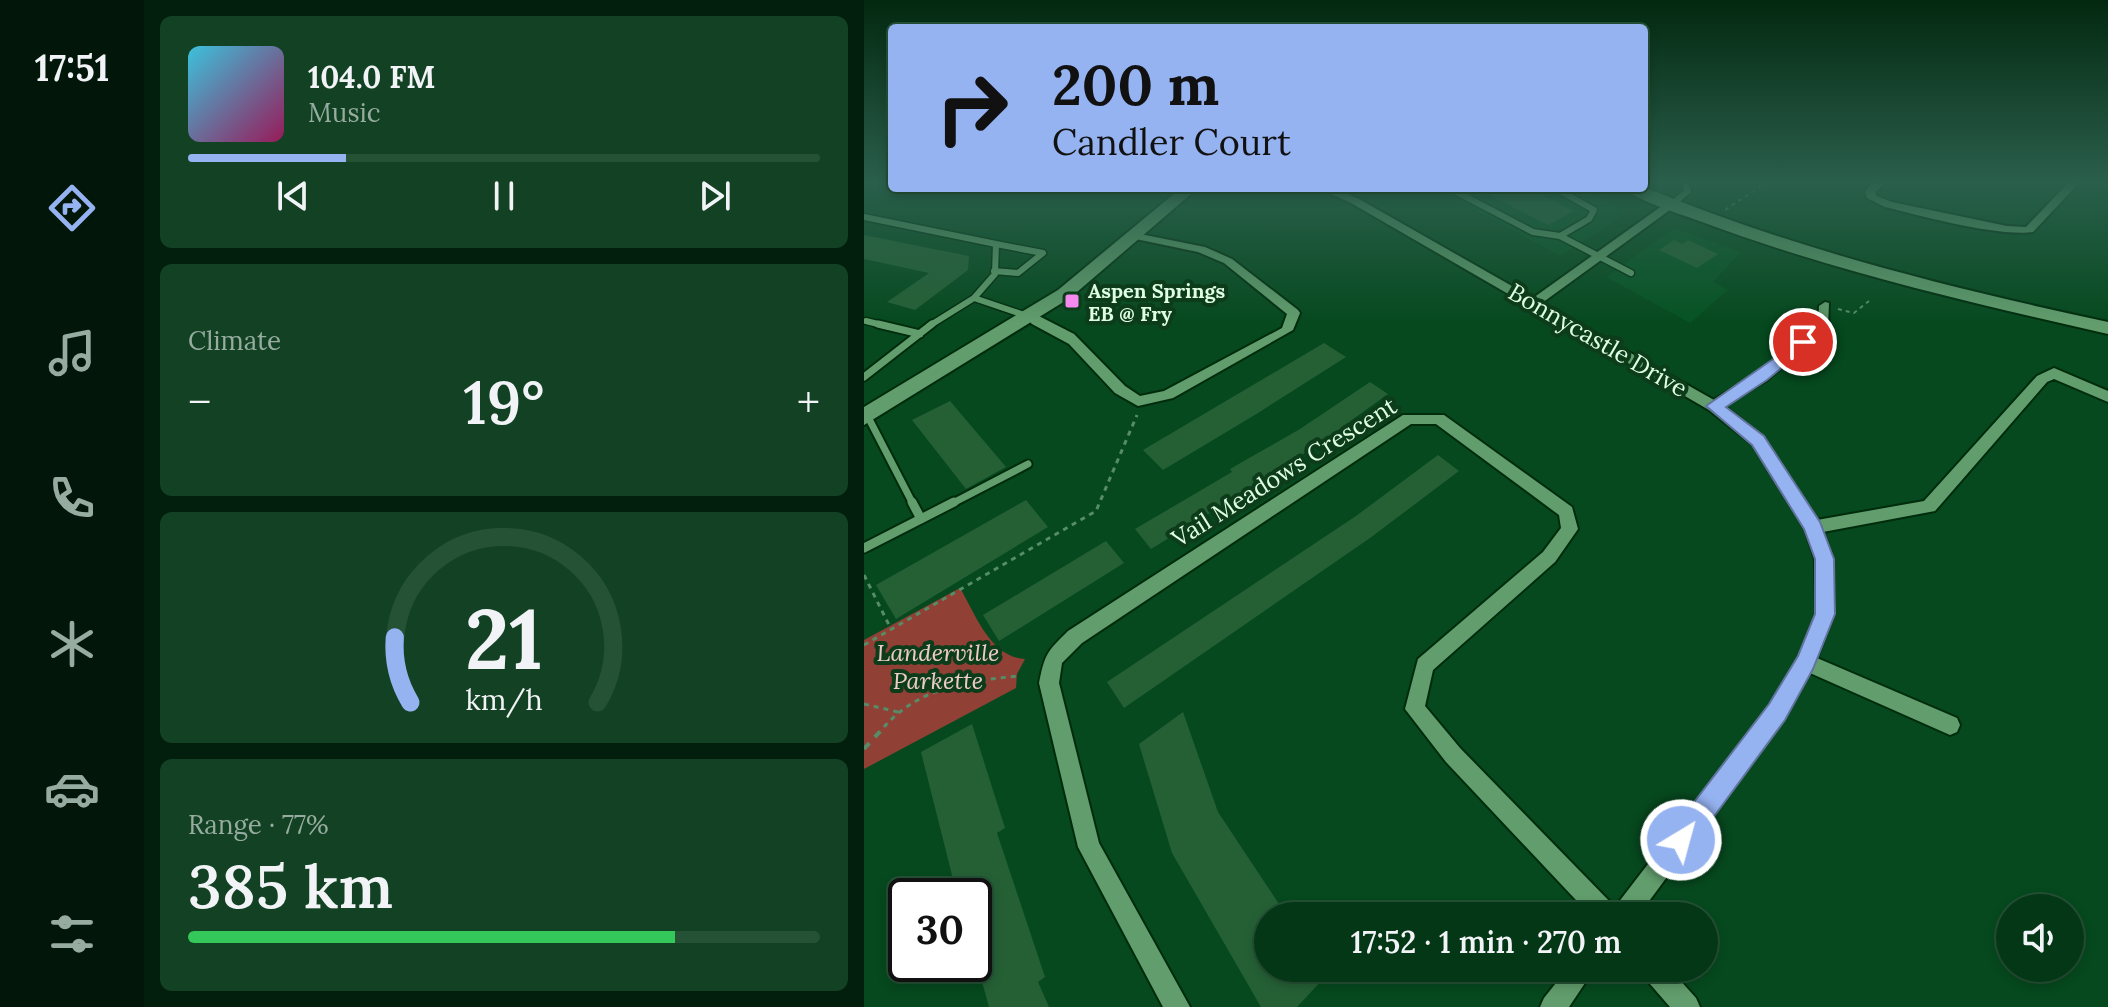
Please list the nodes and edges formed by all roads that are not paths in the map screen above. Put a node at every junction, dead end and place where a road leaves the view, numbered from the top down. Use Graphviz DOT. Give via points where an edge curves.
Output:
graph roads {
  1 [pos="928,230"];
  2 [pos="1142,230"];
  3 [pos="1406,230"];
  4 [pos="1529,230"];
  5 [pos="1570,230"];
  6 [pos="1636,230"];
  7 [pos="1740,230"];
  8 [pos="1135,236"];
  9 [pos="1560,236"];
  10 [pos="996,244"];
  11 [pos="1601,256"];
  12 [pos="994,271"];
  13 [pos="1631,273"];
  14 [pos="974,298"];
  15 [pos="1534,303"];
  16 [pos="1825,306"];
  17 [pos="1031,317"];
  18 [pos="866,321"];
  19 [pos="2108,328"];
  20 [pos="920,334"];
  21 [pos="864,377"];
  22 [pos="2108,397"];
  23 [pos="1714,406"];
  24 [pos="865,416"];
  25 [pos="1028,464"];
  26 [pos="921,519"];
  27 [pos="1813,527"];
  28 [pos="864,548"];
  29 [pos="1806,662"];
  30 [pos="1950,725"];
  31 [pos="1594,902"];
  32 [pos="1634,902"];
  33 [pos="1572,982"];
  34 [pos="1665,982"];
  35 [pos="1177,1007"];
  36 [pos="1553,1007"];
  37 [pos="1687,1007"];
  1 -- 10 [label="lane"];
  2 -- 8 [label="main road"];
  3 -- 15 [label="street, Bonnycastle Drive"];
  4 -- 9 [label="lane"];
  5 -- 9 [label="lane"];
  6 -- 11 [label="street"];
  7 -- 19 [label="main road" via="1950,294"];
  8 -- 17 [label="main road"];
  8 -- 17 [label="street" via="1201,249 1228,261 1294,313 1287,330 1168,395 1138,401 1078,343"];
  9 -- 11 [label="lane"];
  10 -- 12 [label="lane"];
  10 -- 12 [label="lane" via="1043,253 1018,273"];
  11 -- 13 [label="lane"];
  11 -- 15 [label="street"];
  12 -- 14 [label="lane"];
  14 -- 17 [label="lane"];
  14 -- 20 [label="lane"];
  15 -- 23 [label="street, Bonnycastle Drive"];
  16 -- 23 [label="street" via="1824,325 1762,377"];
  17 -- 24 [label="main road"];
  18 -- 20 [label="lane"];
  20 -- 21 [label="lane"];
  22 -- 27 [label="street" via="2054,373 2042,379 1929,507"];
  23 -- 27 [label="street, Bonnycastle Drive" via="1758,441"];
  24 -- 26 [label="lane"];
  25 -- 26 [label="lane"];
  26 -- 28 [label="lane"];
  27 -- 29 [label="street, Bonnycastle Drive" via="1824,559 1825,614"];
  29 -- 30 [label="street"];
  29 -- 32 [label="street, Bonnycastle Drive" via="1777,712"];
  31 -- 35 [label="street, Vail Meadows Crescent" via="1415,709 1425,665 1549,557 1570,529 1566,512 1439,419 1408,419 1075,637 1053,659 1049,683 1089,847"];
  33 -- 36 [label="street"];
  34 -- 37 [label="street"];
}
